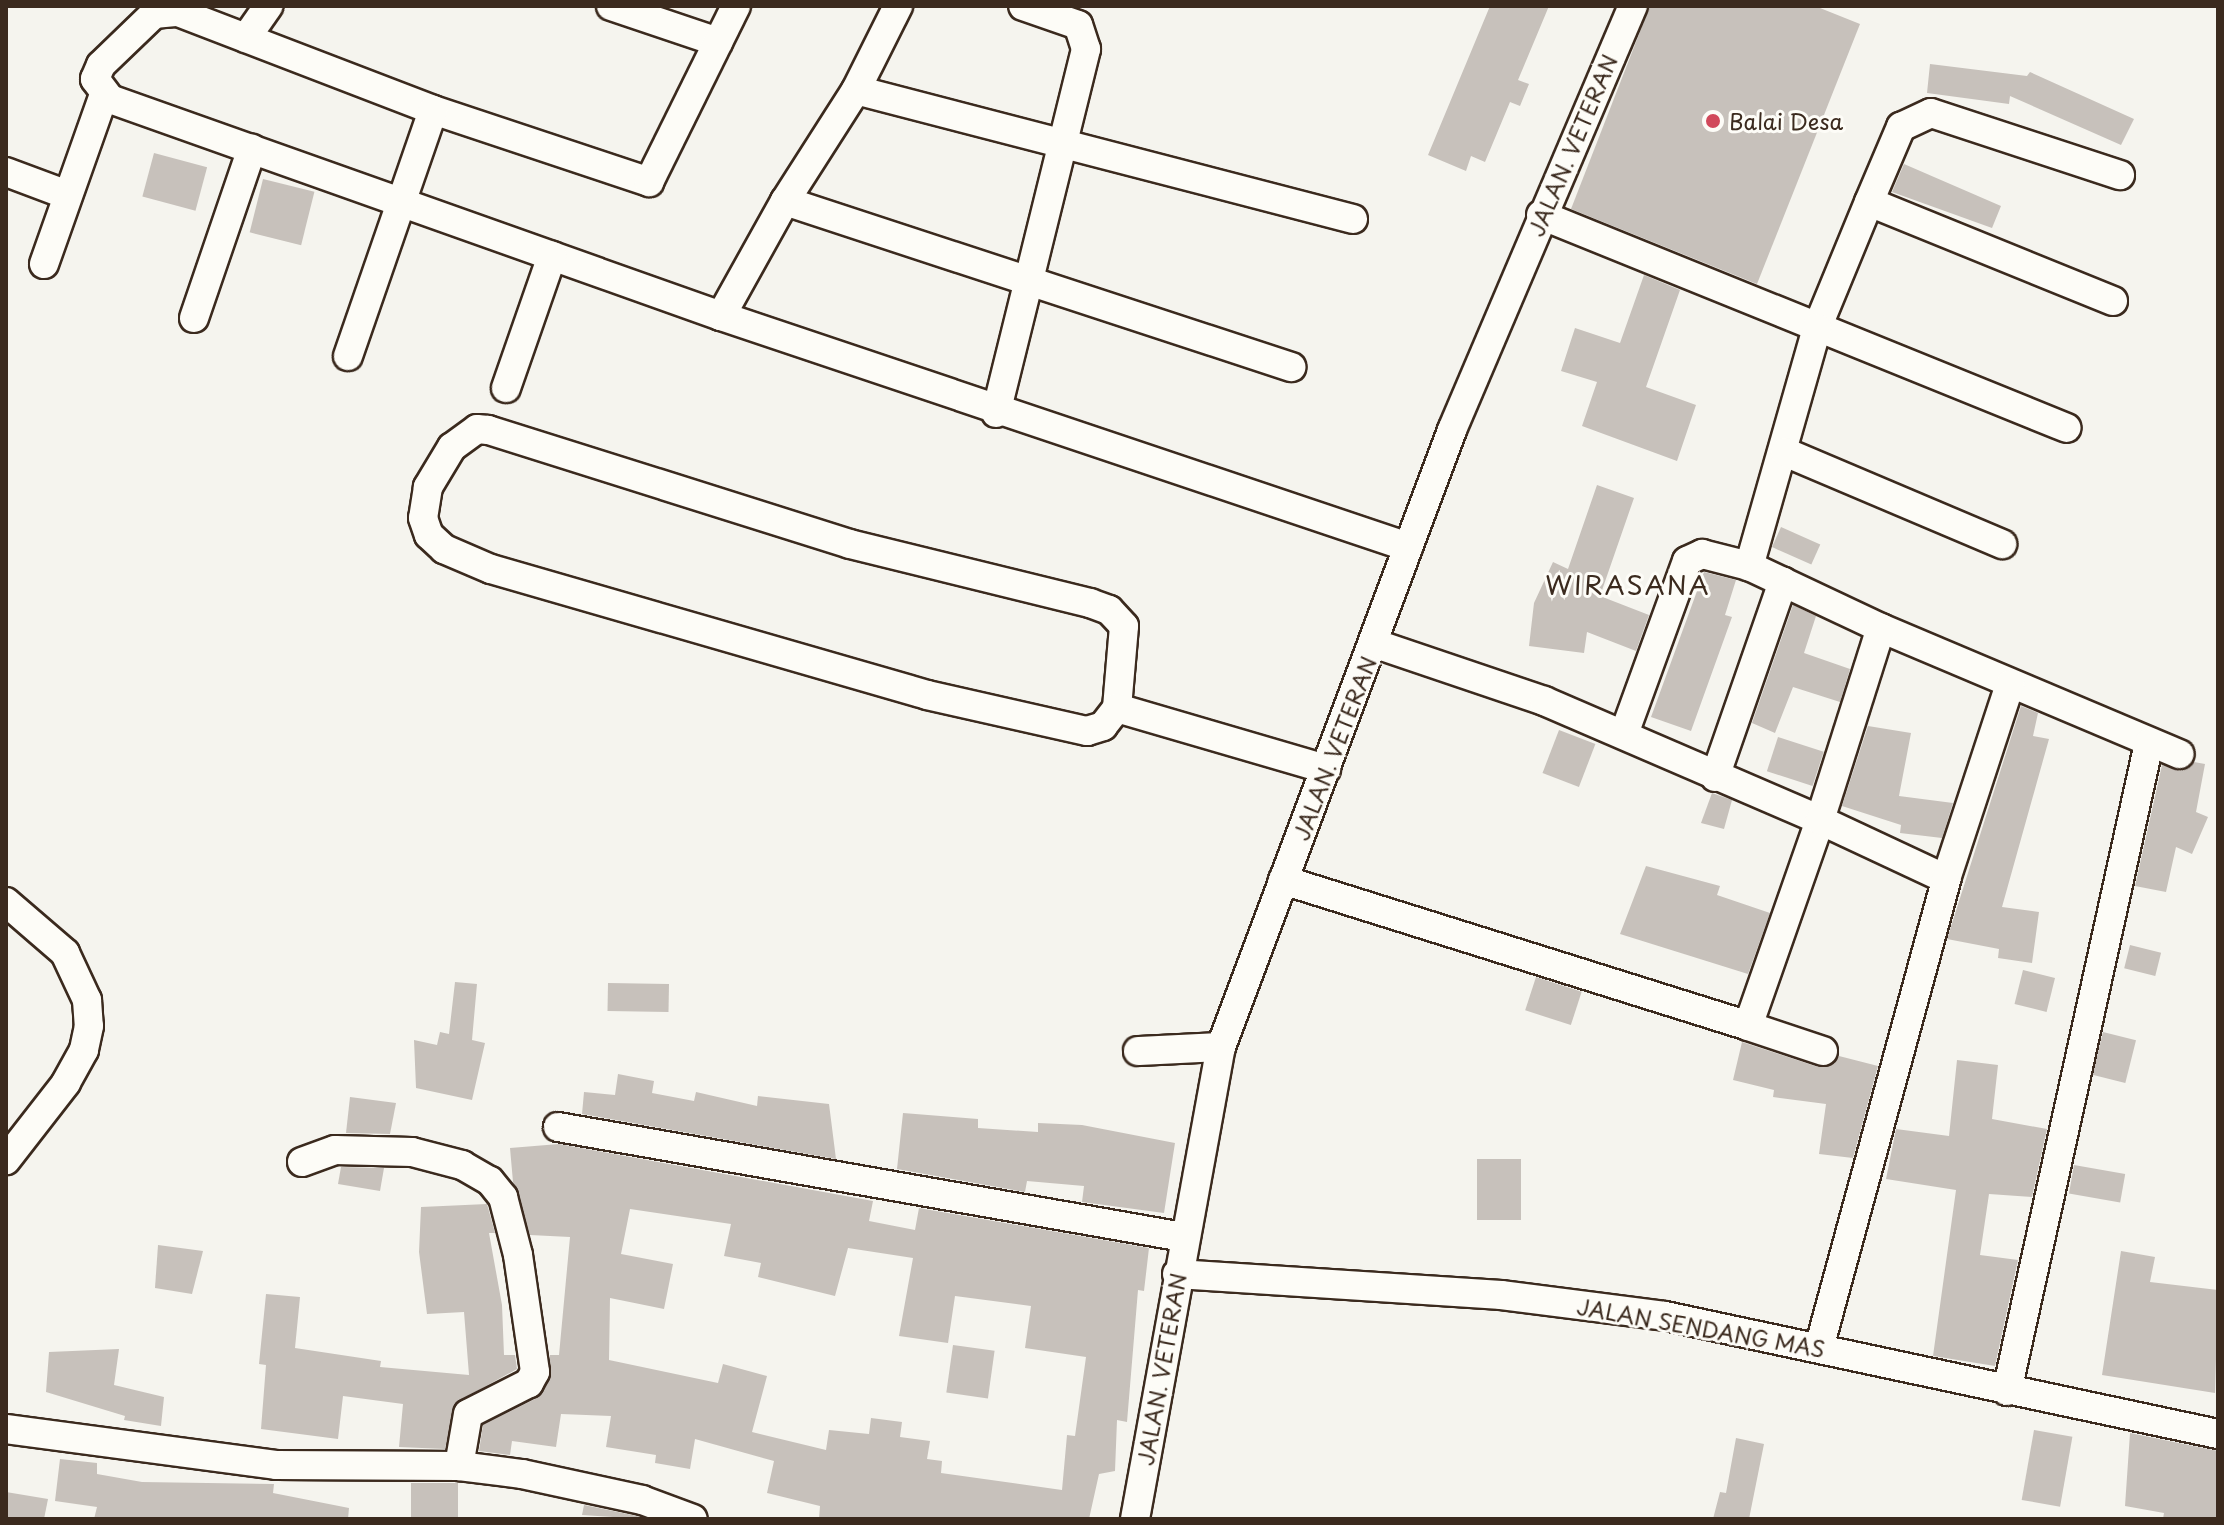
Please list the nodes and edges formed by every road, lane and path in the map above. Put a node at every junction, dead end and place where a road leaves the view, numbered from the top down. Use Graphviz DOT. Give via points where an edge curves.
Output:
graph roads {
  1 [pos="268,6"];
  2 [pos="611,6"];
  3 [pos="736,6"];
  4 [pos="898,6"];
  5 [pos="1023,6"];
  6 [pos="1633,6"];
  7 [pos="246,38"];
  8 [pos="718,42"];
  9 [pos="856,90"];
  10 [pos="104,95"];
  11 [pos="433,110"];
  12 [pos="1061,147"];
  13 [pos="252,149"];
  14 [pos="6,172"];
  15 [pos="2120,175"];
  16 [pos="68,195"];
  17 [pos="785,201"];
  18 [pos="405,202"];
  19 [pos="1869,202"];
  20 [pos="1541,215"];
  21 [pos="1353,219"];
  22 [pos="552,256"];
  23 [pos="44,264"];
  24 [pos="1029,285"];
  25 [pos="2113,301"];
  26 [pos="721,316"];
  27 [pos="194,318"];
  28 [pos="1817,328"];
  29 [pos="348,356"];
  30 [pos="1291,367"];
  31 [pos="506,388"];
  32 [pos="996,413"];
  33 [pos="2067,428"];
  34 [pos="1785,452"];
  35 [pos="2002,544"];
  36 [pos="1408,547"];
  37 [pos="1749,566"];
  38 [pos="1783,582"];
  39 [pos="1881,628"];
  40 [pos="1373,643"];
  41 [pos="2010,684"];
  42 [pos="1117,708"];
  43 [pos="1624,734"];
  44 [pos="2149,743"];
  45 [pos="2179,754"];
  46 [pos="1326,769"];
  47 [pos="1715,777"];
  48 [pos="1820,820"];
  49 [pos="1946,879"];
  50 [pos="1283,880"];
  51 [pos="6,902"];
  52 [pos="1748,1026"];
  53 [pos="1221,1047"];
  54 [pos="1138,1051"];
  55 [pos="1823,1051"];
  56 [pos="558,1127"];
  57 [pos="6,1160"];
  58 [pos="302,1162"];
  59 [pos="1183,1237"];
  60 [pos="1177,1274"];
  61 [pos="1819,1348"];
  62 [pos="2007,1391"];
  63 [pos="8,1427"];
  64 [pos="2218,1434"];
  65 [pos="459,1466"];
  66 [pos="693,1519"];
  67 [pos="1135,1519"];
  1 -- 7 [label="street"];
  2 -- 8 [label="street"];
  3 -- 8 [label="street"];
  4 -- 9 [label="street"];
  5 -- 12 [label="street" via="1063,17 1078,25 1084,37"];
  6 -- 20 [label="street, JALAN. VETERAN"];
  7 -- 10 [label="street" via="178,12 154,14 101,65 95,79"];
  7 -- 11 [label="street"];
  8 -- 11 [label="street" via="649,182"];
  9 -- 12 [label="street"];
  9 -- 17 [label="street"];
  10 -- 13 [label="street"];
  10 -- 16 [label="street"];
  11 -- 18 [label="street"];
  12 -- 21 [label="street"];
  12 -- 24 [label="street"];
  13 -- 18 [label="street"];
  13 -- 27 [label="street"];
  14 -- 16 [label="street"];
  15 -- 19 [label="street" via="1931,113 1901,127"];
  16 -- 23 [label="street"];
  17 -- 24 [label="street"];
  17 -- 26 [label="street"];
  18 -- 22 [label="street"];
  18 -- 29 [label="street"];
  19 -- 25 [label="street"];
  19 -- 28 [label="street"];
  20 -- 28 [label="street"];
  20 -- 36 [label="street, JALAN. VETERAN"];
  22 -- 26 [label="street"];
  22 -- 31 [label="street"];
  24 -- 30 [label="street"];
  24 -- 32 [label="street"];
  26 -- 32 [label="street"];
  28 -- 33 [label="street"];
  28 -- 34 [label="street"];
  32 -- 36 [label="street"];
  34 -- 35 [label="street"];
  34 -- 37 [label="street"];
  36 -- 40 [label="street, JALAN. VETERAN"];
  37 -- 38 [label="street"];
  37 -- 43 [label="street" via="1702,554 1687,561"];
  38 -- 39 [label="street"];
  38 -- 47 [label="street"];
  39 -- 41 [label="street"];
  39 -- 48 [label="street"];
  40 -- 43 [label="street"];
  40 -- 46 [label="street, JALAN. VETERAN"];
  41 -- 44 [label="street"];
  41 -- 49 [label="street"];
  42 -- 42 [label="street" via="1094,730 1048,724 748,647 491,569 444,549 429,535 423,518 428,487 452,447 477,429 488,430 837,540 1100,606 1120,617 1124,626"];
  42 -- 46 [label="street"];
  43 -- 47 [label="street"];
  44 -- 45 [label="street"];
  44 -- 62 [label="street"];
  46 -- 50 [label="street, JALAN. VETERAN"];
  47 -- 48 [label="street"];
  48 -- 49 [label="street"];
  48 -- 52 [label="street"];
  49 -- 61 [label="street"];
  50 -- 52 [label="street"];
  50 -- 53 [label="street, JALAN. VETERAN"];
  51 -- 57 [label="street" via="65,953 87,1000 89,1026 84,1050 66,1083"];
  52 -- 55 [label="street"];
  53 -- 54 [label="street"];
  53 -- 59 [label="street, JALAN. VETERAN"];
  56 -- 59 [label="street"];
  58 -- 65 [label="street" via="335,1150 412,1152 462,1165 490,1181 503,1197 518,1255 535,1372 529,1383 468,1414"];
  59 -- 60 [label="street, JALAN. VETERAN"];
  60 -- 61 [label="street, JALAN SENDANG MAS" via="1501,1295 1665,1316"];
  60 -- 67 [label="street, JALAN. VETERAN"];
  61 -- 62 [label="street, JALAN SENDANG MAS"];
  62 -- 64 [label="street, JALAN SENDANG MAS"];
  63 -- 65 [label="street" via="276,1465"];
  65 -- 66 [label="street" via="572,1483"];
}
